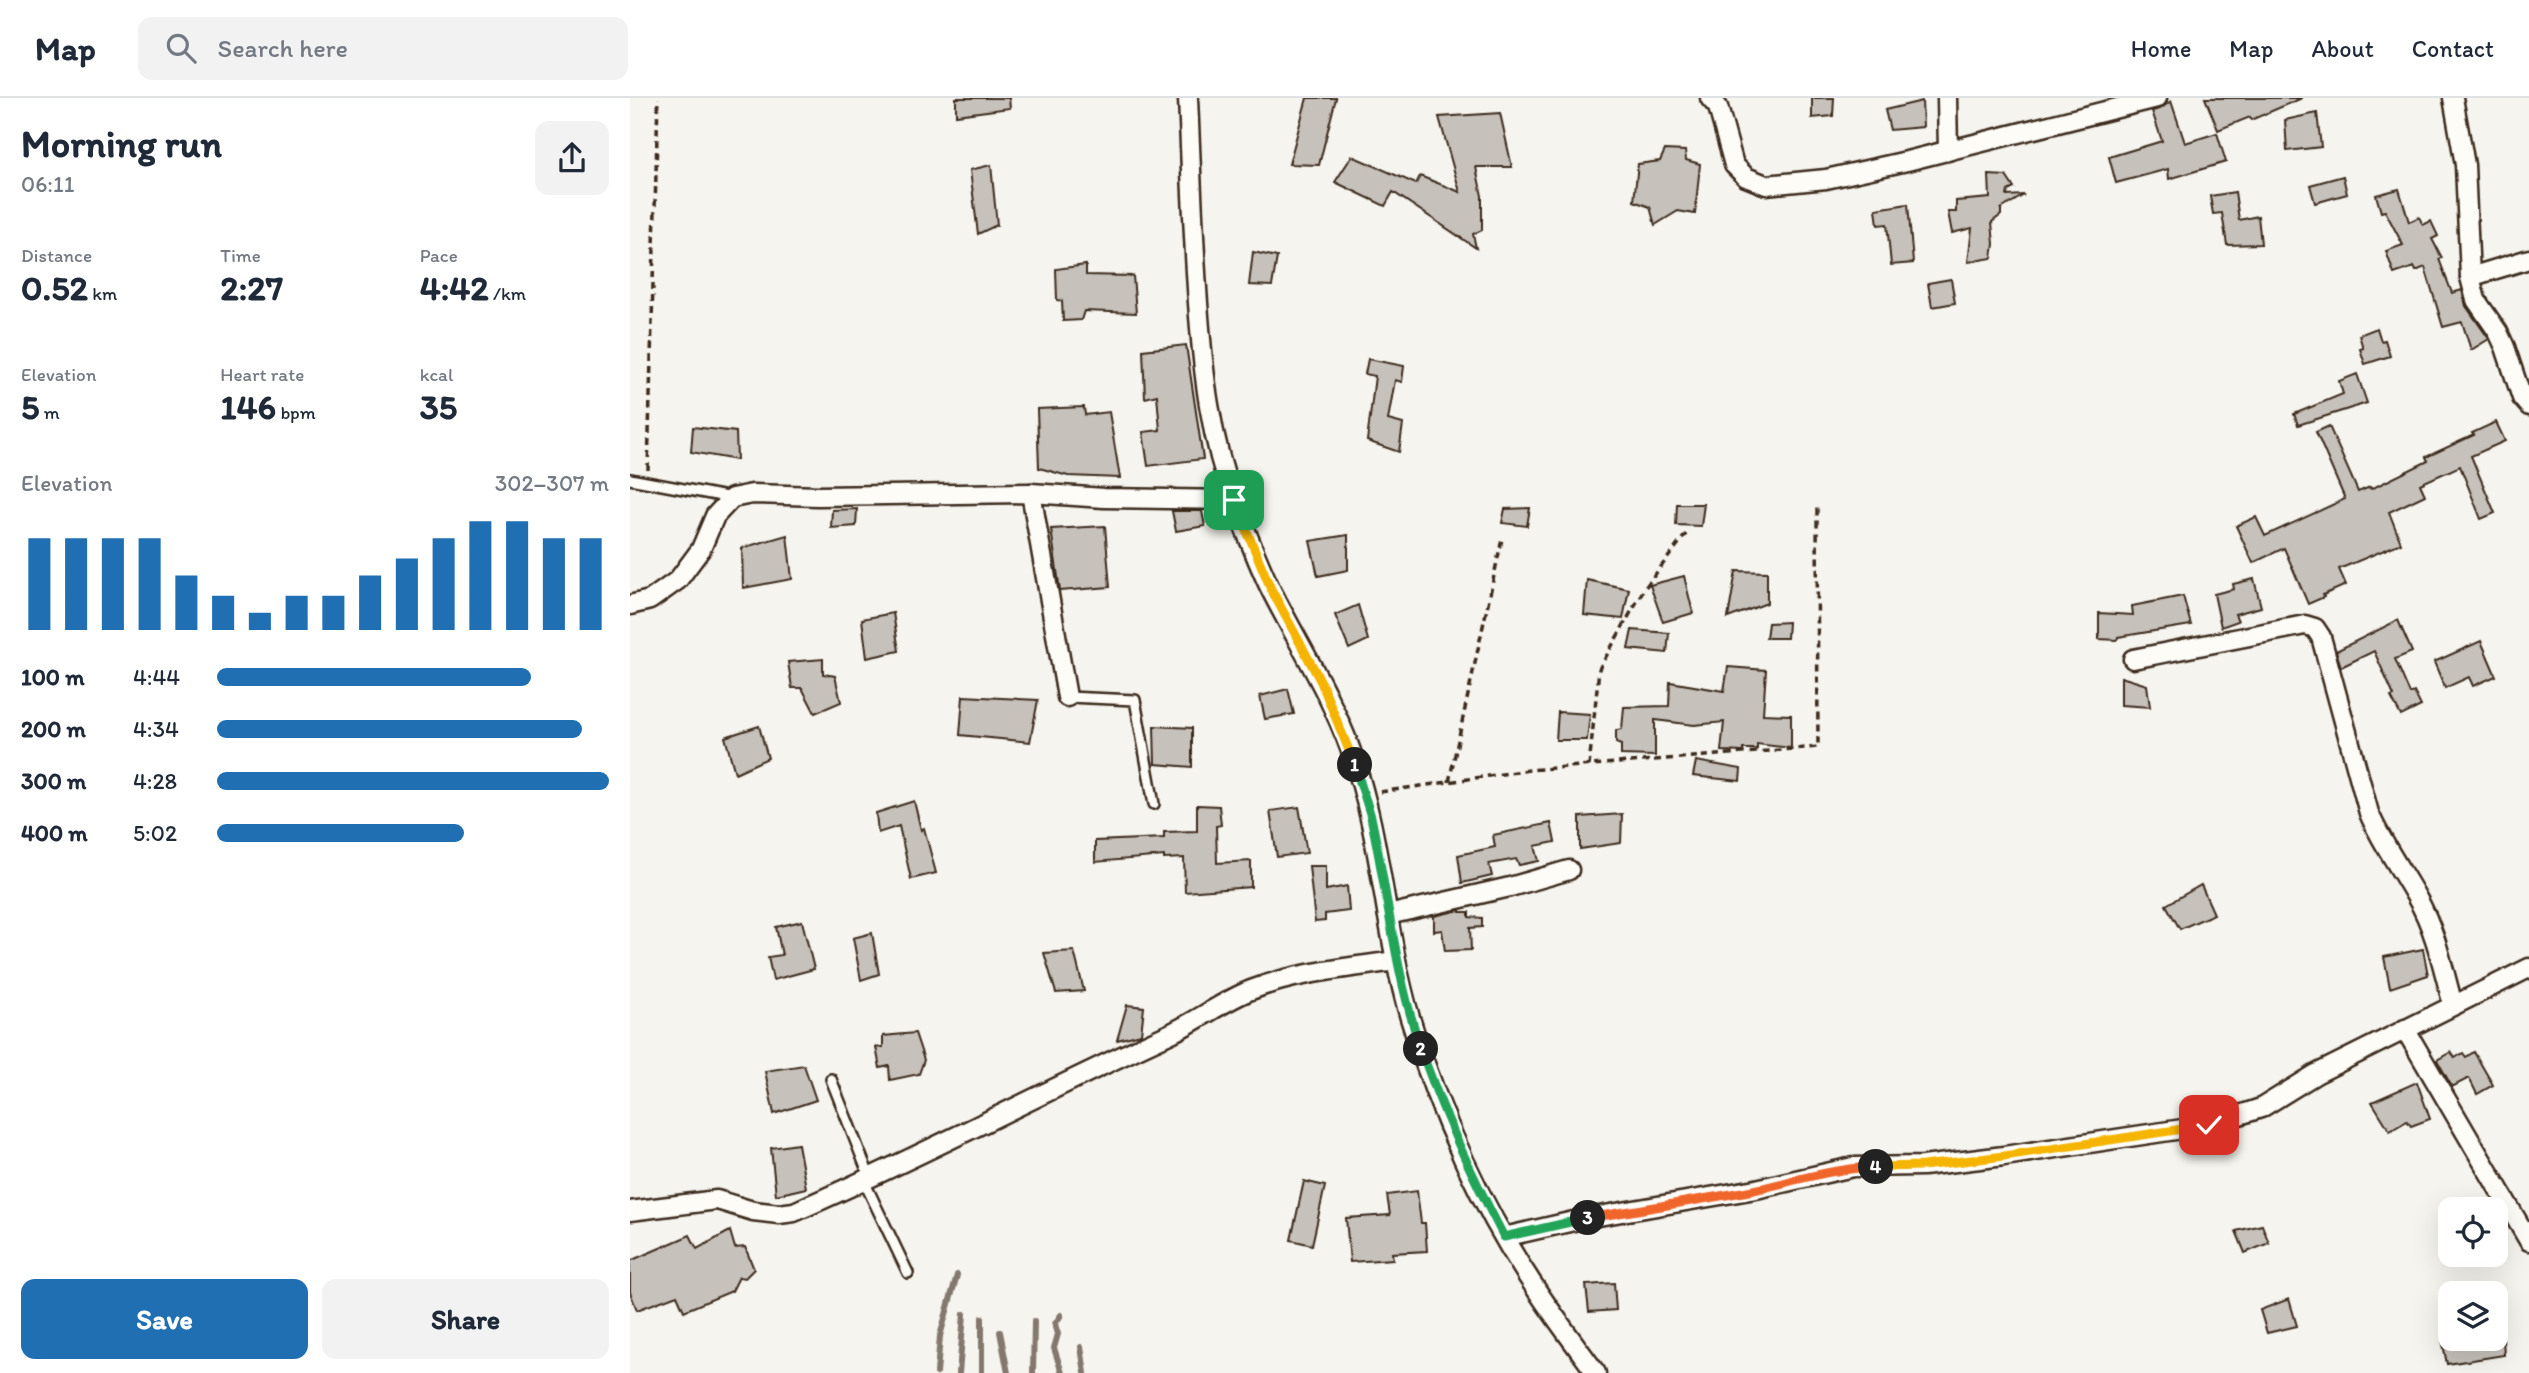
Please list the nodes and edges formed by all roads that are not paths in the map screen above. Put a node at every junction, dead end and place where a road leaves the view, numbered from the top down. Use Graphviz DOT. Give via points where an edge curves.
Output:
graph roads {
  1 [pos="1188,98"];
  2 [pos="1710,98"];
  3 [pos="1947,98"];
  4 [pos="2157,98"];
  5 [pos="2453,98"];
  6 [pos="1948,151"];
  7 [pos="2529,259"];
  8 [pos="2470,277"];
  9 [pos="2529,406"];
  10 [pos="630,479"];
  11 [pos="1031,493"];
  12 [pos="732,498"];
  13 [pos="1234,500"];
  14 [pos="630,605"];
  15 [pos="2133,659"];
  16 [pos="1067,697"];
  17 [pos="1154,804"];
  18 [pos="1569,870"];
  19 [pos="1388,915"];
  20 [pos="1396,961"];
  21 [pos="2529,968"];
  22 [pos="2453,1005"];
  23 [pos="2405,1029"];
  24 [pos="831,1079"];
  25 [pos="867,1179"];
  26 [pos="630,1211"];
  27 [pos="1504,1237"];
  28 [pos="2529,1241"];
  29 [pos="908,1273"];
  30 [pos="1596,1373"];
  1 -- 13 [label="street" via="1202,358 1211,425"];
  2 -- 6 [label="street" via="1718,107 1734,165 1746,177 1766,185 1826,179"];
  3 -- 6 [label="street"];
  4 -- 6 [label="street"];
  5 -- 8 [label="street" via="2465,165"];
  7 -- 8 [label="street"];
  8 -- 9 [label="street" via="2476,300 2498,332"];
  10 -- 12 [label="lane"];
  11 -- 12 [label="street" via="752,494"];
  11 -- 13 [label="street"];
  11 -- 16 [label="street"];
  12 -- 14 [label="street" via="715,516 701,549 678,580 650,600"];
  13 -- 19 [label="street" via="1271,589 1321,682 1351,751 1370,817"];
  15 -- 22 [label="street" via="2305,625 2315,628 2369,813 2431,928"];
  16 -- 17 [label="lane" via="1135,701"];
  18 -- 19 [label="street"];
  19 -- 20 [label="street"];
  20 -- 25 [label="street" via="1323,971 1251,990"];
  20 -- 27 [label="street" via="1438,1099"];
  21 -- 22 [label="street"];
  22 -- 23 [label="street"];
  23 -- 27 [label="street" via="2261,1108 2209,1125 1991,1158 1923,1166 1853,1167"];
  23 -- 28 [label="street"];
  24 -- 25 [label="lane"];
  25 -- 26 [label="street" via="794,1212 753,1211 717,1200"];
  25 -- 29 [label="lane"];
  27 -- 30 [label="street"];
}
